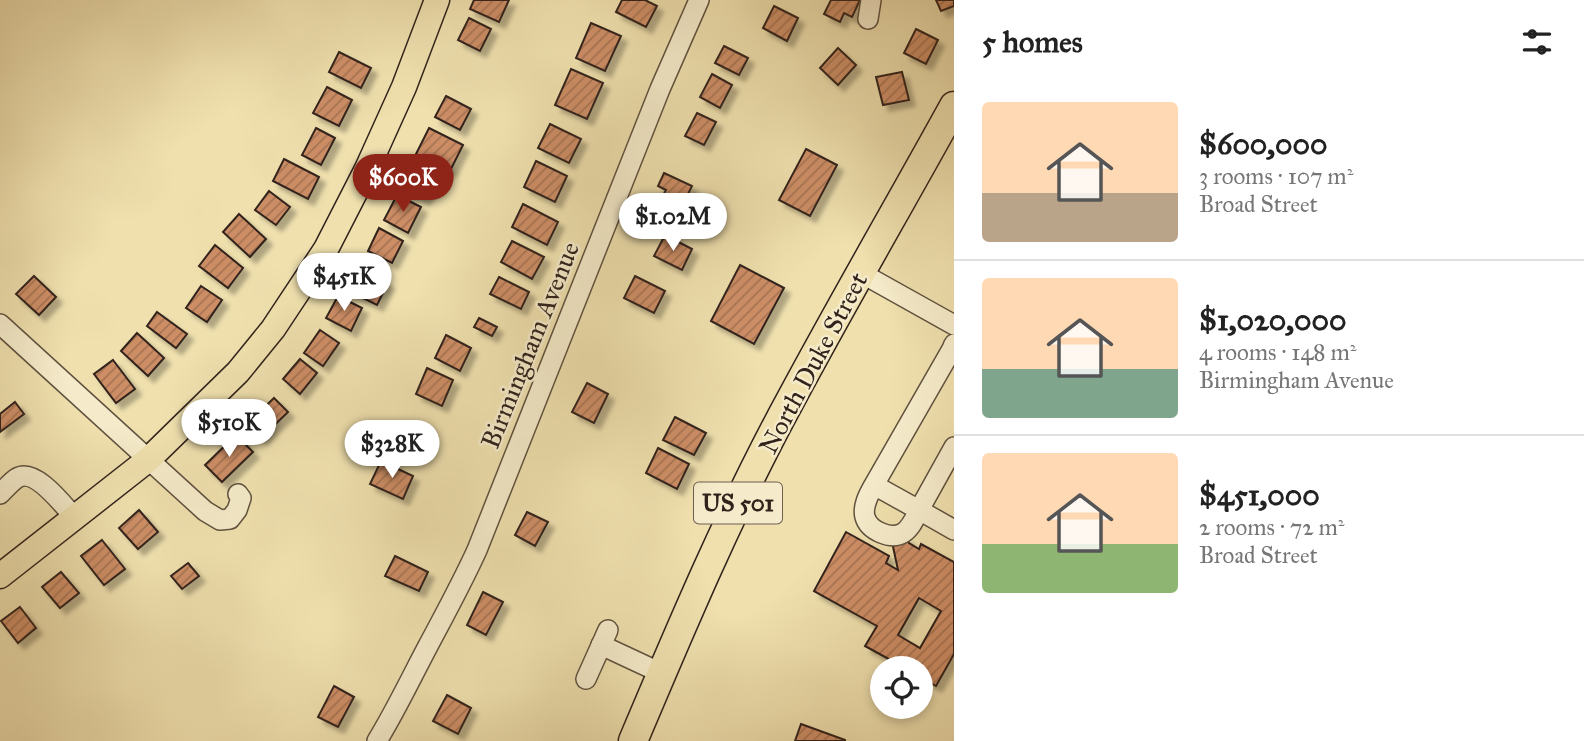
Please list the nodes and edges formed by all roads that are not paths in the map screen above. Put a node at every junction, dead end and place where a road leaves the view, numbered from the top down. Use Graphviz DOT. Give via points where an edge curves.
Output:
graph roads {
  1 [pos="437,0"];
  2 [pos="699,0"];
  3 [pos="954,106"];
  4 [pos="861,273"];
  5 [pos="0,324"];
  6 [pos="954,325"];
  7 [pos="954,344"];
  8 [pos="954,447"];
  9 [pos="149,459"];
  10 [pos="874,485"];
  11 [pos="0,494"];
  12 [pos="239,494"];
  13 [pos="919,510"];
  14 [pos="75,518"];
  15 [pos="954,530"];
  16 [pos="1,573"];
  17 [pos="662,673"];
  18 [pos="586,679"];
  19 [pos="377,741"];
  20 [pos="633,741"];
  1 -- 9 [label="main road" via="404,87 326,249 238,372"];
  2 -- 19 [label="street, Birmingham Avenue" via="477,550"];
  3 -- 4 [label="highway, North Duke Street / US 501"];
  4 -- 6 [label="street"];
  4 -- 17 [label="highway, North Duke Street / US 501" via="736,508"];
  5 -- 9 [label="street"];
  7 -- 10 [label="street"];
  8 -- 13 [label="street"];
  9 -- 12 [label="street" via="220,520 230,519 237,510"];
  9 -- 14 [label="main road"];
  10 -- 13 [label="street"];
  10 -- 13 [label="street" via="864,508 865,518 880,533 893,537 903,533"];
  11 -- 14 [label="street" via="25,475 37,479"];
  13 -- 15 [label="street"];
  14 -- 16 [label="main road"];
  17 -- 18 [label="street" via="605,638"];
  17 -- 20 [label="highway, North Duke Street / US 501"];
}
